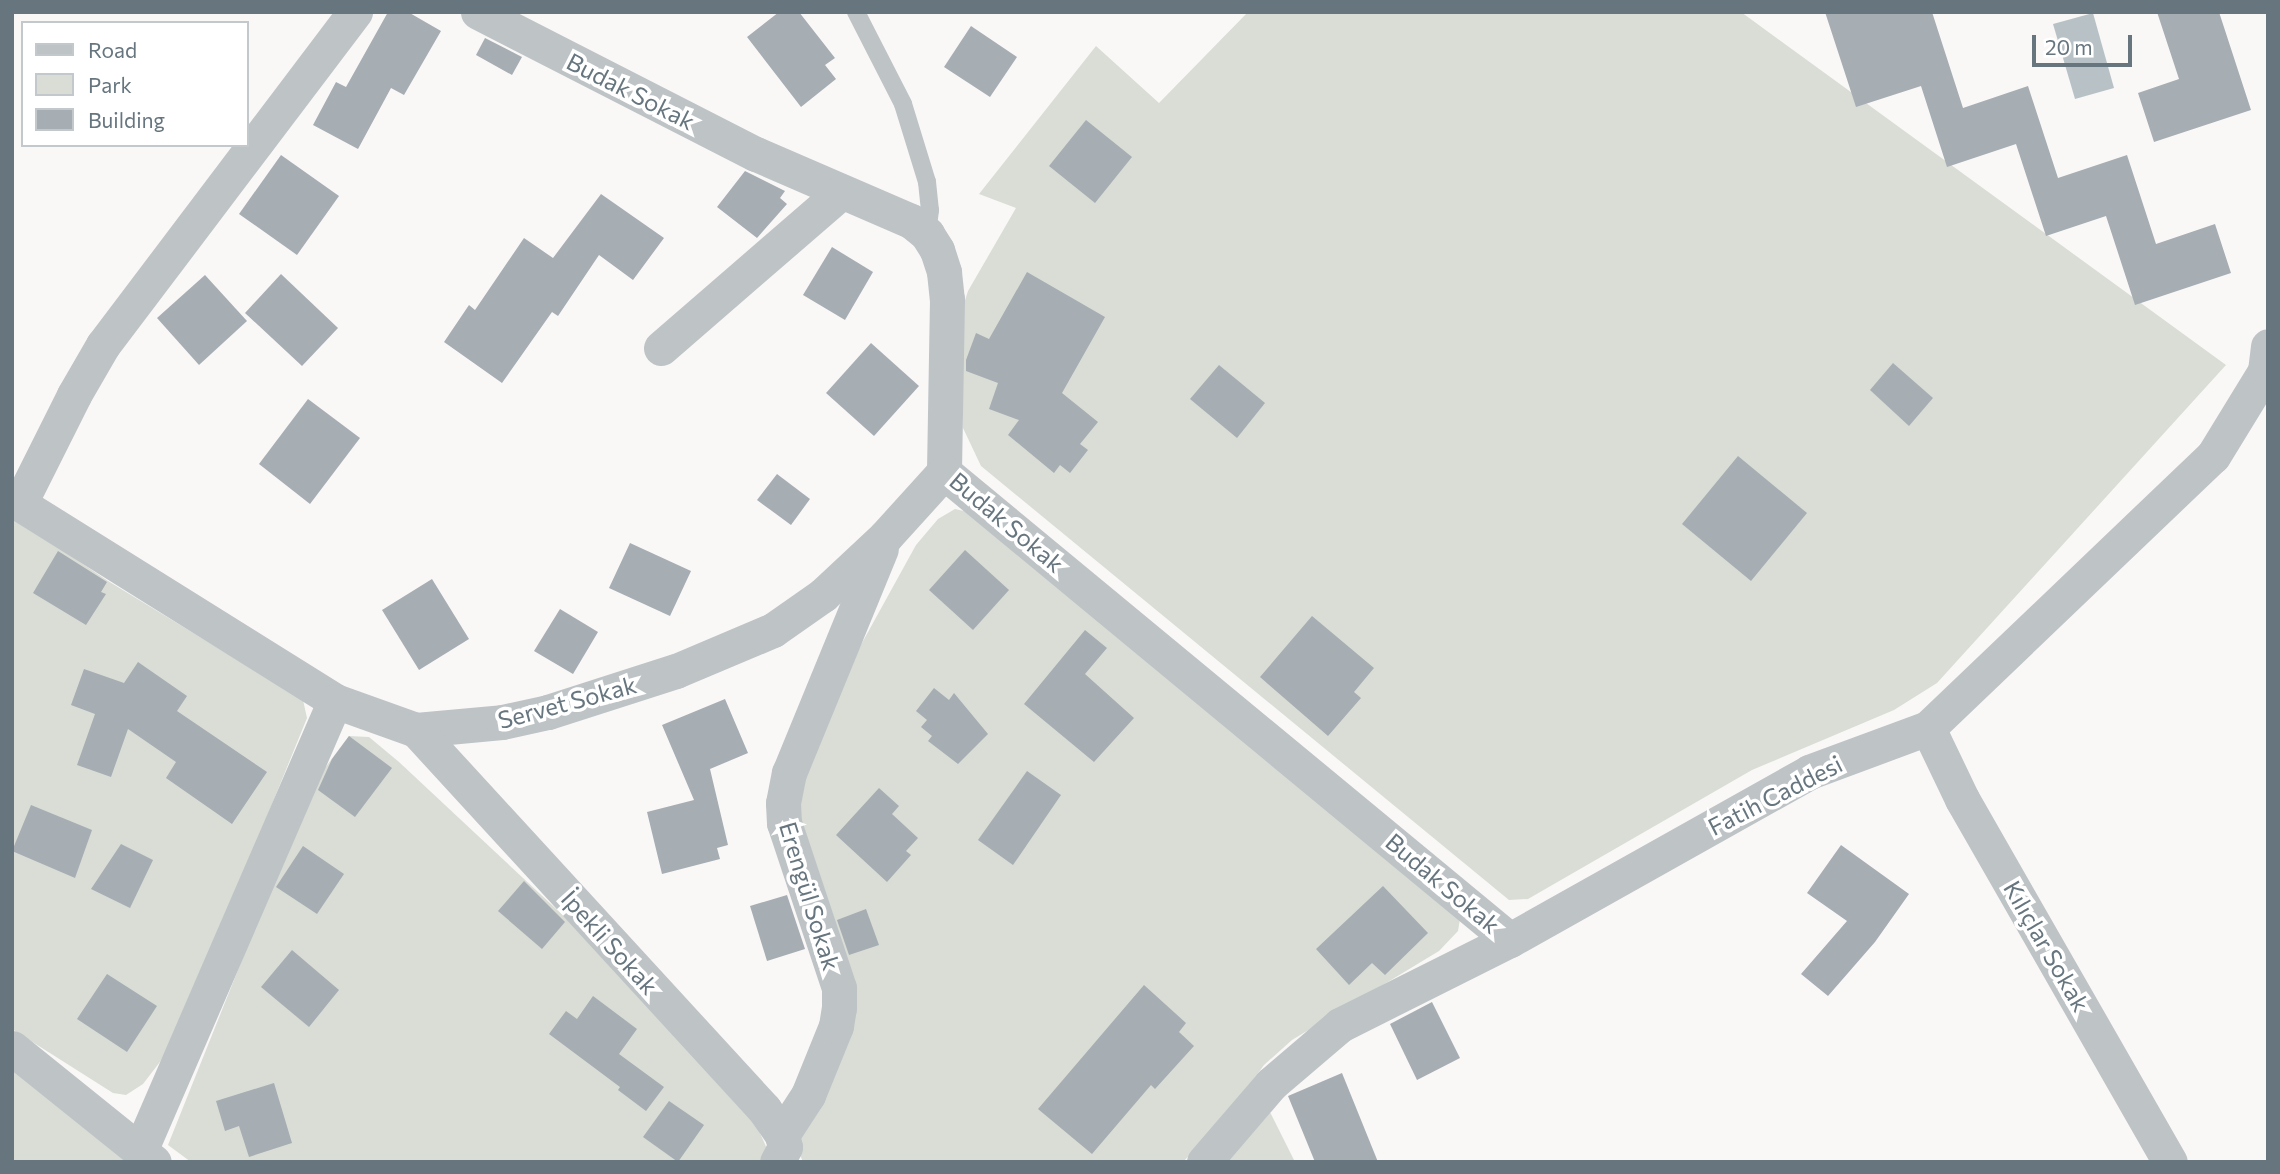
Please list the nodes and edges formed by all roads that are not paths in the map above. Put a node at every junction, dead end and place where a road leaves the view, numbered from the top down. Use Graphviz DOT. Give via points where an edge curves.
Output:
graph roads {
  1 [pos="355,12"];
  2 [pos="478,12"];
  3 [pos="856,12"];
  4 [pos="841,192"];
  5 [pos="927,234"];
  6 [pos="2268,346"];
  7 [pos="662,348"];
  8 [pos="944,472"];
  9 [pos="16,501"];
  10 [pos="885,537"];
  11 [pos="335,701"];
  12 [pos="1928,727"];
  13 [pos="416,730"];
  14 [pos="1510,940"];
  15 [pos="12,1048"];
  16 [pos="784,1151"];
  17 [pos="147,1157"];
  18 [pos="1204,1162"];
  19 [pos="2169,1162"];
  1 -- 9 [label="street" via="103,345"];
  2 -- 4 [label="street, Budak Sokak" via="756,154"];
  3 -- 5 [label="lane" via="903,104 927,182"];
  4 -- 5 [label="street, Budak Sokak" via="911,221"];
  4 -- 7 [label="street"];
  5 -- 8 [label="street, Budak Sokak" via="944,272 947,299"];
  6 -- 12 [label="street, Fatih Caddesi" via="2264,371 2213,456"];
  8 -- 10 [label="street, Servet Sokak"];
  8 -- 14 [label="street, Budak Sokak"];
  9 -- 11 [label="street, Servet Sokak"];
  10 -- 13 [label="street, Servet Sokak" via="823,595 773,630 721,654 548,712 502,722"];
  10 -- 16 [label="street, Erengül Sokak" via="789,773 783,803 787,834 839,988 839,1008 823,1062"];
  11 -- 13 [label="street, Servet Sokak"];
  11 -- 17 [label="street"];
  12 -- 14 [label="street, Fatih Caddesi" via="1809,772"];
  12 -- 19 [label="street, Kılıçlar Sokak" via="1962,799"];
  13 -- 16 [label="street, İpekli Sokak" via="764,1110"];
  14 -- 18 [label="street, Fatih Caddesi" via="1340,1026 1271,1084"];
  15 -- 17 [label="street"];
}
